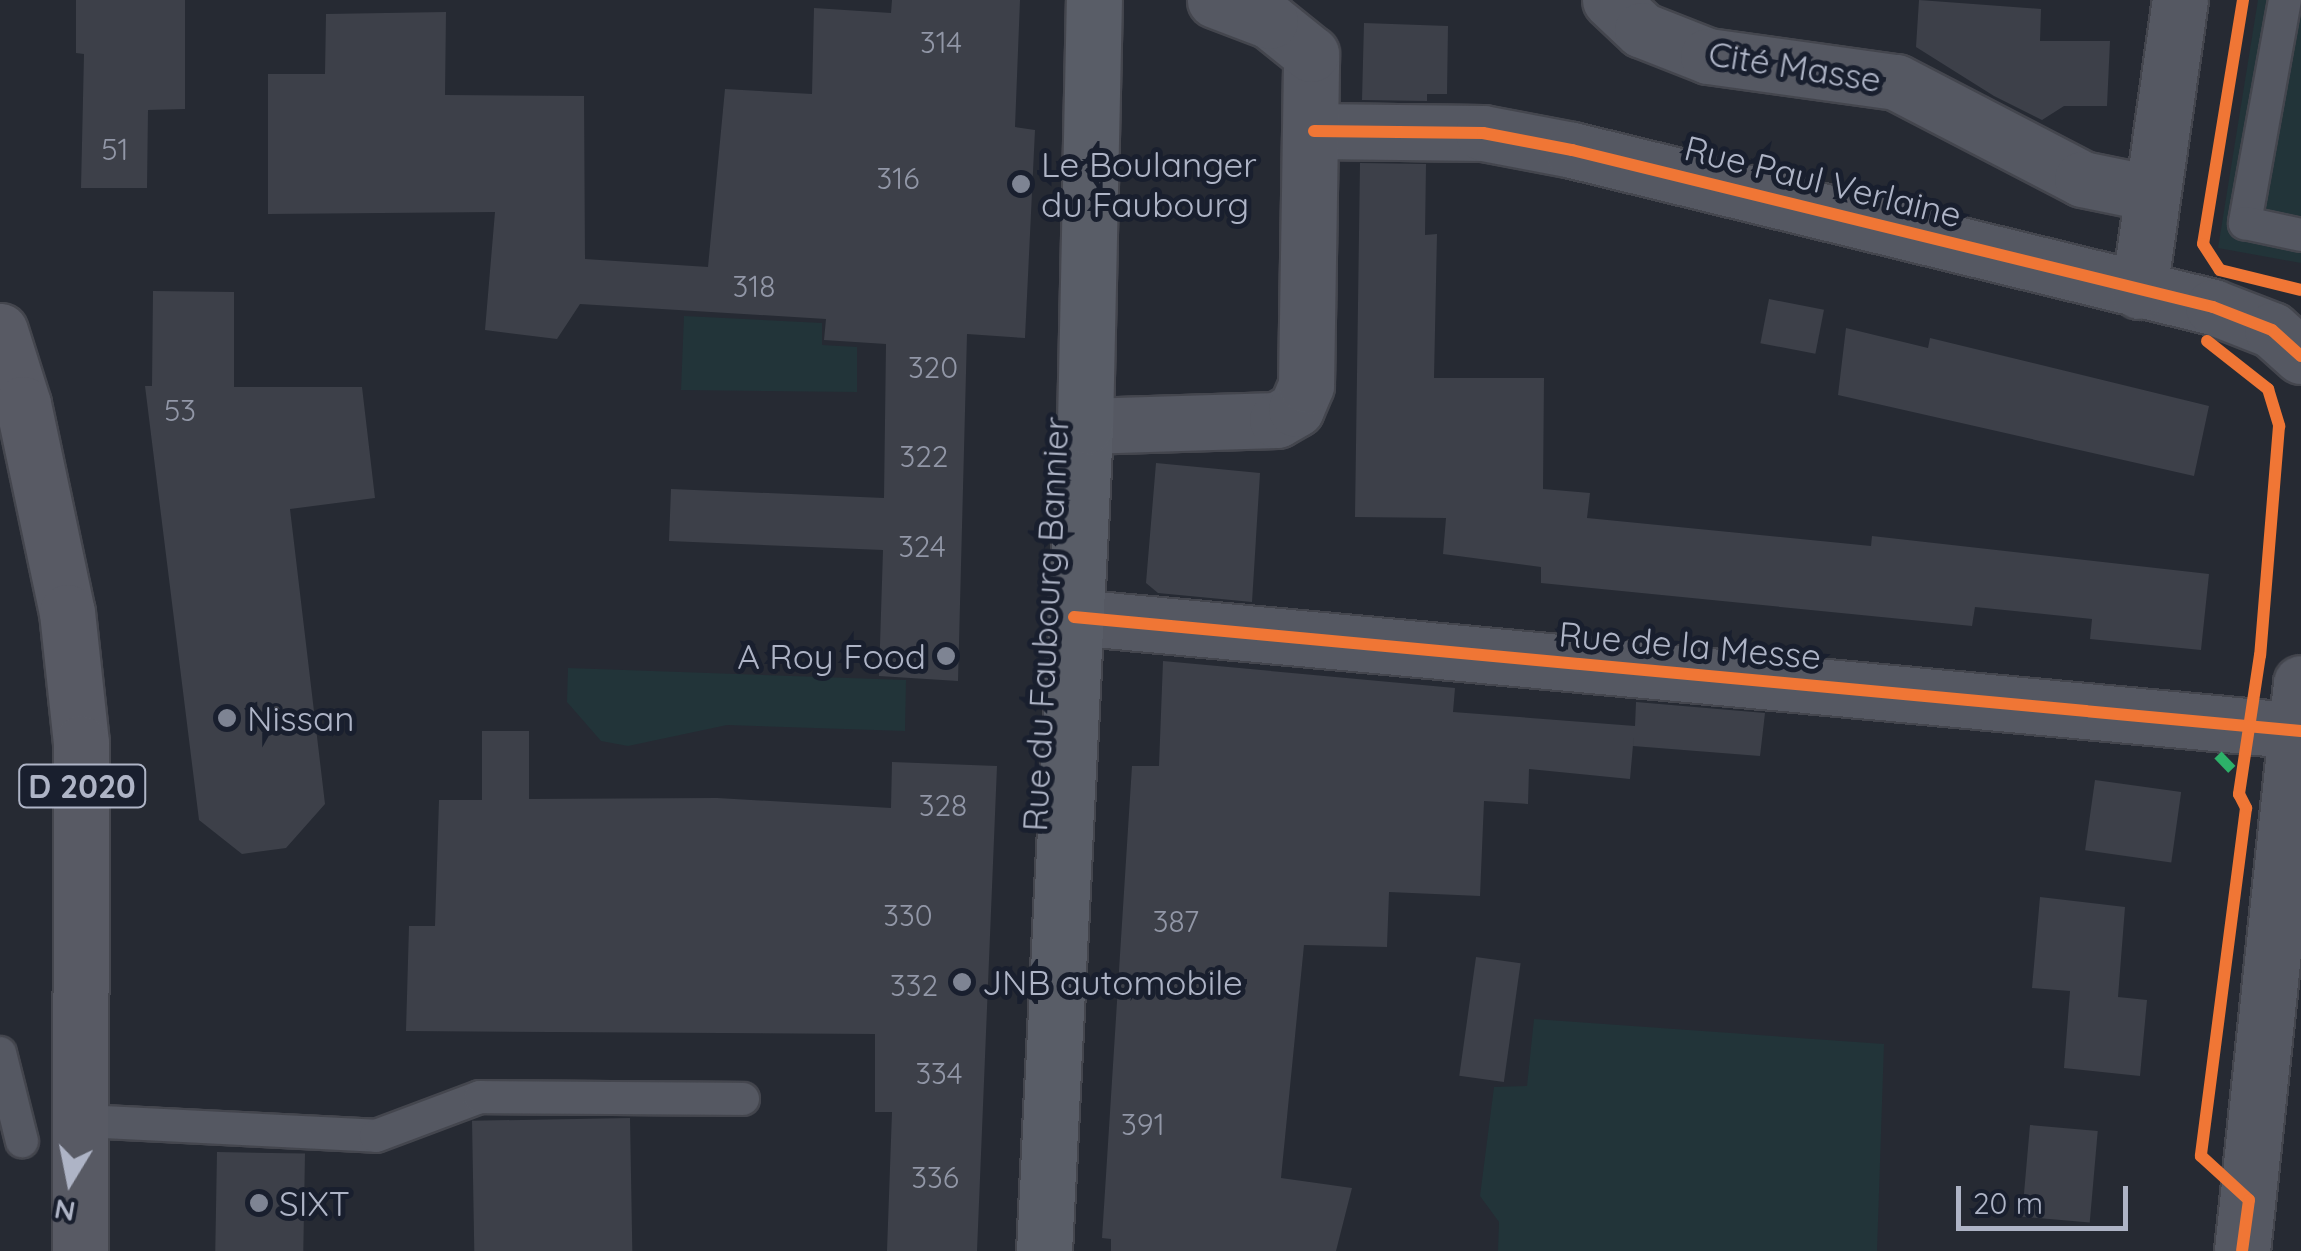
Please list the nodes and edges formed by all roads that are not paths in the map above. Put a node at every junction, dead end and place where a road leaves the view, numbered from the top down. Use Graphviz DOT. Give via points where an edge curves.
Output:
graph roads {
  1 [pos="1094,0"];
  2 [pos="1215,0"];
  3 [pos="1610,0"];
  4 [pos="2180,0"];
  5 [pos="2288,18"];
  6 [pos="1314,131"];
  7 [pos="2151,193"];
  8 [pos="2301,235"];
  9 [pos="2140,292"];
  10 [pos="0,330"];
  11 [pos="2301,356"];
  12 [pos="1085,426"];
  13 [pos="1074,617"];
  14 [pos="2300,715"];
  15 [pos="0,1053"];
  16 [pos="743,1099"];
  17 [pos="84,1132"];
  18 [pos="11,1143"];
  19 [pos="2246,1225"];
  20 [pos="80,1251"];
  21 [pos="1044,1251"];
  22 [pos="2278,1251"];
  1 -- 12 [label="main road, Rue du Faubourg Bannier"];
  2 -- 6 [label="street" via="1270,21 1310,54"];
  3 -- 7 [label="street, Cité Masse" via="1642,30 1708,56 1896,82 2082,179"];
  4 -- 7 [label="street"];
  5 -- 8 [label="lane" via="2245,223"];
  6 -- 9 [label="street, Rue Paul Verlaine" via="1483,133"];
  6 -- 12 [label="street" via="1306,386 1296,409 1277,420"];
  7 -- 9 [label="street"];
  9 -- 11 [label="street, Rue Paul Verlaine" via="2213,307 2272,330"];
  10 -- 17 [label="main road, D 2020" via="66,612 81,743"];
  12 -- 13 [label="main road, Rue du Faubourg Bannier"];
  13 -- 14 [label="street, Rue de la Messe"];
  13 -- 21 [label="main road, Rue du Faubourg Bannier"];
  14 -- 19 [label="street"];
  15 -- 18 [label="lane"];
  16 -- 17 [label="lane" via="480,1098 376,1136"];
  17 -- 18 [label="lane"];
  17 -- 20 [label="main road, D 2020"];
  19 -- 22 [label="street"];
}
